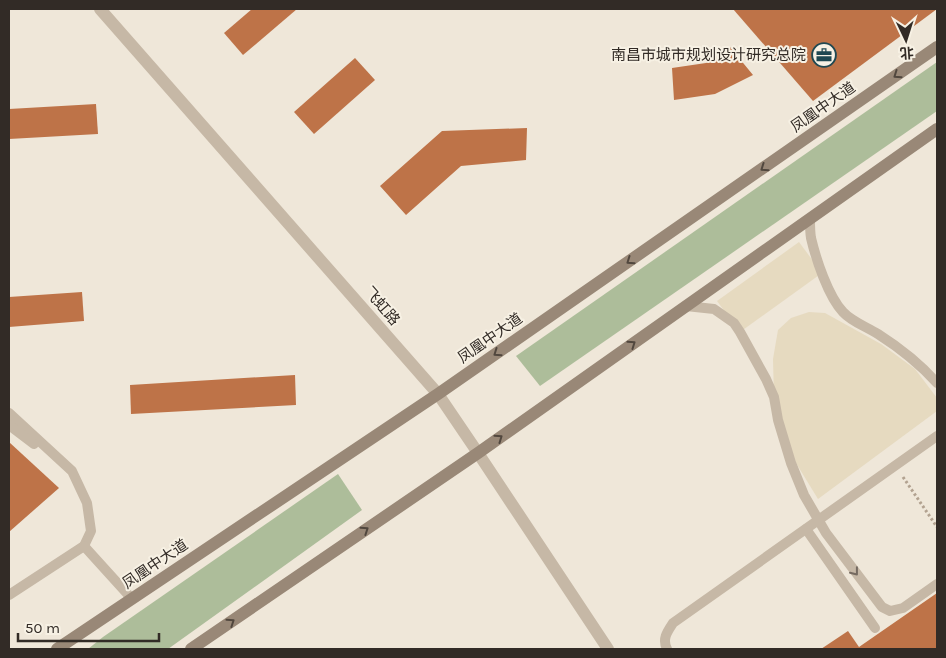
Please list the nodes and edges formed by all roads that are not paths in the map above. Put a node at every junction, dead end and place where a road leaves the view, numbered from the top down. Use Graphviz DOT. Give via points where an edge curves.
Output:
graph roads {
  1 [pos="100,9"];
  2 [pos="937,48"];
  3 [pos="937,129"];
  4 [pos="810,219"];
  5 [pos="686,306"];
  6 [pos="937,383"];
  7 [pos="438,394"];
  8 [pos="9,413"];
  9 [pos="9,425"];
  10 [pos="937,436"];
  11 [pos="478,453"];
  12 [pos="72,470"];
  13 [pos="818,520"];
  14 [pos="806,529"];
  15 [pos="84,546"];
  16 [pos="937,584"];
  17 [pos="9,595"];
  18 [pos="132,600"];
  19 [pos="875,628"];
  20 [pos="57,649"];
  21 [pos="191,649"];
  22 [pos="608,649"];
  23 [pos="666,649"];
  1 -- 7 [label="street, 飞虹路"];
  2 -- 7 [label="main road, 凤凰中大道, one-way"];
  3 -- 4 [label="main road"];
  4 -- 5 [label="main road"];
  4 -- 6 [label="lane" via="810,237 822,273 843,312 924,368"];
  11 -- 5 [label="main road, one-way"];
  5 -- 13 [label="lane" via="714,308 734,323 740,332 774,396 791,463"];
  7 -- 11 [label="street, 飞虹路"];
  7 -- 18 [label="main road, 凤凰中大道"];
  8 -- 12 [label="lane"];
  9 -- 12 [label="lane"];
  10 -- 13 [label="lane"];
  21 -- 11 [label="main road, one-way"];
  11 -- 22 [label="street, 飞虹路"];
  12 -- 15 [label="lane" via="86,502 91,531"];
  13 -- 14 [label="lane"];
  13 -- 16 [label="lane, one-way" via="882,607 890,611 903,608"];
  14 -- 19 [label="lane"];
  14 -- 23 [label="lane" via="673,623 665,634"];
  15 -- 17 [label="lane"];
  15 -- 18 [label="lane"];
  18 -- 20 [label="main road, 凤凰中大道"];
}
